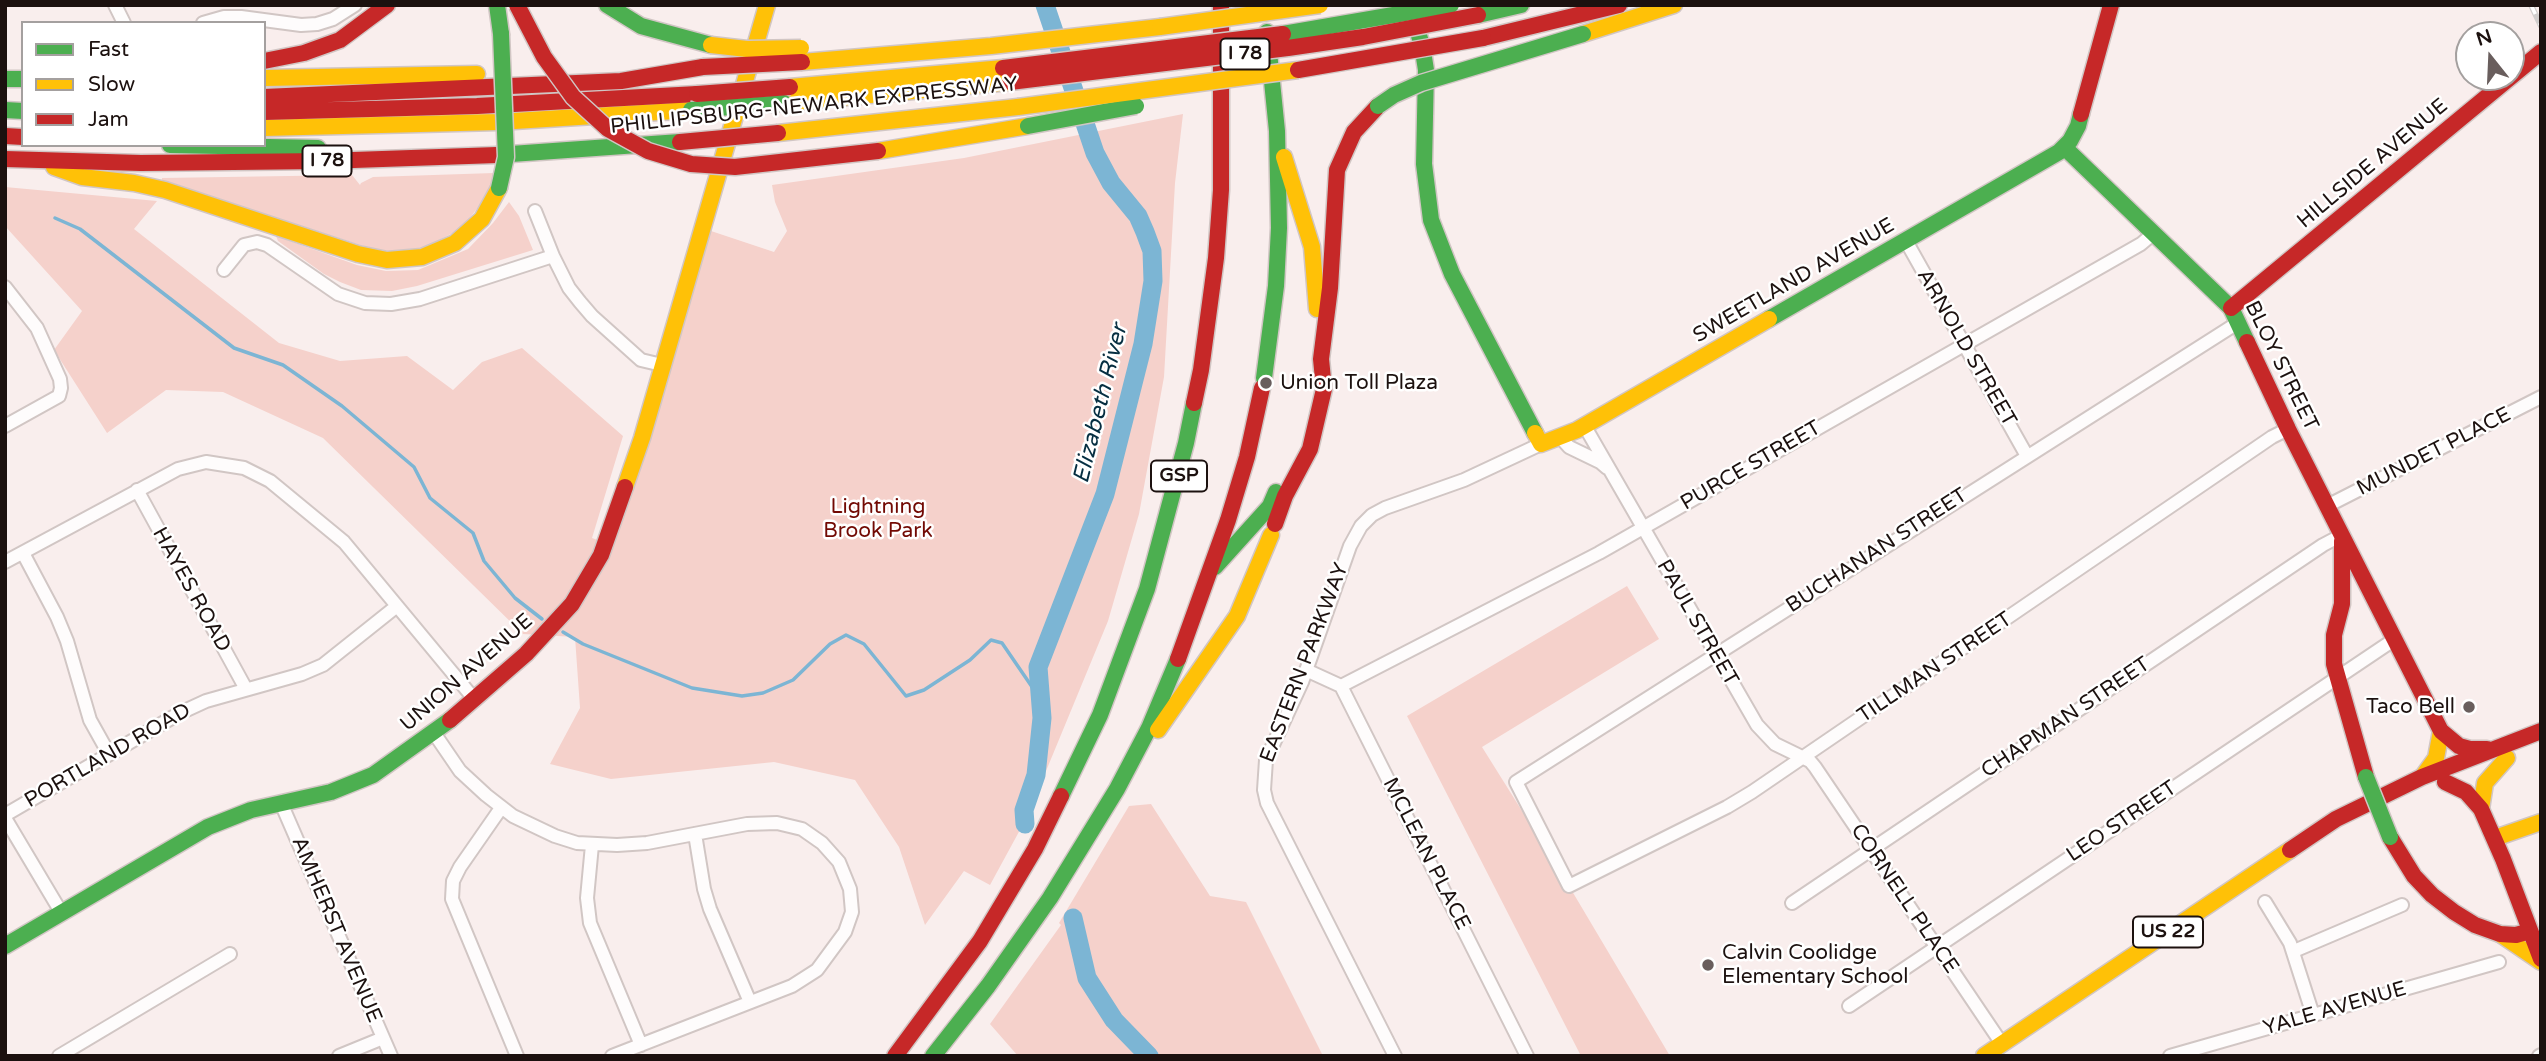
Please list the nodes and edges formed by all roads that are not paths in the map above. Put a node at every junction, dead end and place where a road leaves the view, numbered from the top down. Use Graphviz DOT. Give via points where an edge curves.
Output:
graph roads {
  1 [pos="387,5"];
  2 [pos="499,5"];
  3 [pos="517,5"];
  4 [pos="607,5"];
  5 [pos="767,5"];
  6 [pos="1209,5"];
  7 [pos="1221,5"];
  8 [pos="1263,5"];
  9 [pos="1274,5"];
  10 [pos="1320,5"];
  11 [pos="1408,5"];
  12 [pos="1451,5"];
  13 [pos="1521,5"];
  14 [pos="1619,5"];
  15 [pos="1674,5"];
  16 [pos="2111,5"];
  17 [pos="353,6"];
  18 [pos="209,21"];
  19 [pos="1223,33"];
  20 [pos="2541,52"];
  21 [pos="802,55"];
  22 [pos="1270,60"];
  23 [pos="266,61"];
  24 [pos="703,67"];
  25 [pos="1295,71"];
  26 [pos="1007,75"];
  27 [pos="266,78"];
  28 [pos="787,95"];
  29 [pos="266,97"];
  30 [pos="266,112"];
  31 [pos="266,128"];
  32 [pos="1276,131"];
  33 [pos="266,146"];
  34 [pos="619,147"];
  35 [pos="2064,147"];
  36 [pos="5,159"];
  37 [pos="36,161"];
  38 [pos="536,211"];
  39 [pos="2154,233"];
  40 [pos="1906,241"];
  41 [pos="553,256"];
  42 [pos="224,270"];
  43 [pos="5,287"];
  44 [pos="2235,315"];
  45 [pos="1964,344"];
  46 [pos="1322,352"];
  47 [pos="662,365"];
  48 [pos="2541,397"];
  49 [pos="1584,425"];
  50 [pos="5,426"];
  51 [pos="2288,429"];
  52 [pos="1560,437"];
  53 [pos="1541,444"];
  54 [pos="2027,456"];
  55 [pos="1609,470"];
  56 [pos="137,490"];
  57 [pos="2327,506"];
  58 [pos="1642,528"];
  59 [pos="2342,536"];
  60 [pos="23,552"];
  61 [pos="5,562"];
  62 [pos="1209,573"];
  63 [pos="2368,585"];
  64 [pos="2342,604"];
  65 [pos="397,606"];
  66 [pos="2395,639"];
  67 [pos="1715,655"];
  68 [pos="1306,670"];
  69 [pos="2336,678"];
  70 [pos="1341,686"];
  71 [pos="246,689"];
  72 [pos="475,700"];
  73 [pos="2441,731"];
  74 [pos="2541,731"];
  75 [pos="434,733"];
  76 [pos="2541,746"];
  77 [pos="2504,752"];
  78 [pos="109,754"];
  79 [pos="1803,757"];
  80 [pos="2422,777"];
  81 [pos="2445,782"];
  82 [pos="1117,789"];
  83 [pos="281,803"];
  84 [pos="501,808"];
  85 [pos="2481,809"];
  86 [pos="5,816"];
  87 [pos="2541,822"];
  88 [pos="695,834"];
  89 [pos="2495,838"];
  90 [pos="592,845"];
  91 [pos="1870,850"];
  92 [pos="1569,886"];
  93 [pos="2265,902"];
  94 [pos="1792,903"];
  95 [pos="2402,905"];
  96 [pos="61,912"];
  97 [pos="2535,928"];
  98 [pos="2500,934"];
  99 [pos="5,946"];
  100 [pos="1937,946"];
  101 [pos="2294,951"];
  102 [pos="230,954"];
  103 [pos="2541,961"];
  104 [pos="2499,962"];
  105 [pos="750,1002"];
  106 [pos="1849,1006"];
  107 [pos="2313,1015"];
  108 [pos="383,1038"];
  109 [pos="640,1045"];
  110 [pos="2005,1050"];
  111 [pos="60,1056"];
  112 [pos="339,1056"];
  113 [pos="391,1056"];
  114 [pos="517,1056"];
  115 [pos="612,1056"];
  116 [pos="895,1056"];
  117 [pos="933,1056"];
  118 [pos="1395,1056"];
  119 [pos="1527,1056"];
  120 [pos="1984,1056"];
  121 [pos="2170,1056"];
  1 -- 23 [label="main road" via="331,44"];
  2 -- 37 [label="main road, bridge" via="504,172 482,219 455,243 422,257 387,260 358,254 173,192 82,177"];
  3 -- 25 [label="main road, bridge" via="544,57 573,97 608,129 648,151 691,164 724,167 878,151 1184,98"];
  4 -- 21 [label="main road, bridge" via="658,32 711,45"];
  5 -- 47 [label="main road, UNION AVENUE"];
  6 -- 19 [label="main road"];
  7 -- 19 [label="main road, GSP"];
  8 -- 22 [label="main road, GSP"];
  9 -- 22 [label="main road"];
  10 -- 21 [label="main road, PHILLIPSBURG-NEWARK EXPRESSWAY / I 78, bridge" via="991,46"];
  11 -- 53 [label="main road" via="1425,58 1424,164 1435,231 1452,274"];
  12 -- 26 [label="main road, PHILLIPSBURG-NEWARK EXPRESSWAY / I 78, bridge"];
  13 -- 26 [label="main road, PHILLIPSBURG-NEWARK EXPRESSWAY / I 78, bridge" via="1288,48"];
  14 -- 25 [label="main road, PHILLIPSBURG-NEWARK EXPRESSWAY / I 78, bridge" via="1483,38"];
  15 -- 46 [label="main road, bridge" via="1421,83 1378,106 1354,132 1337,170"];
  16 -- 35 [label="main road" via="2081,116"];
  17 -- 18 [label="street" via="317,24 242,17"];
  19 -- 116 [label="main road, GSP" via="1221,190 1203,358 1161,542 1131,637 1100,715 1010,893"];
  20 -- 44 [label="main road, HILLSIDE AVENUE"];
  21 -- 24 [label="main road, PHILLIPSBURG-NEWARK EXPRESSWAY / I 78, bridge"];
  22 -- 32 [label="main road, GSP"];
  24 -- 27 [label="main road, PHILLIPSBURG-NEWARK EXPRESSWAY / I 78"];
  24 -- 29 [label="main road" via="621,82"];
  25 -- 34 [label="main road, PHILLIPSBURG-NEWARK EXPRESSWAY / I 78, bridge" via="1018,107"];
  26 -- 28 [label="main road, PHILLIPSBURG-NEWARK EXPRESSWAY / I 78"];
  28 -- 30 [label="main road, PHILLIPSBURG-NEWARK EXPRESSWAY / I 78, bridge" via="697,94"];
  28 -- 31 [label="main road, PHILLIPSBURG-NEWARK EXPRESSWAY / I 78, bridge" via="691,110"];
  32 -- 46 [label="main road" via="1312,247"];
  32 -- 62 [label="main road, GSP" via="1279,247 1263,383 1242,473"];
  33 -- 34 [label="main road" via="517,142"];
  34 -- 37 [label="main road, PHILLIPSBURG-NEWARK EXPRESSWAY / I 78" via="325,162"];
  35 -- 39 [label="main road, BLOY STREET"];
  35 -- 40 [label="main road, SWEETLAND AVENUE"];
  36 -- 37 [label="main road, PHILLIPSBURG-NEWARK EXPRESSWAY / I 78"];
  38 -- 41 [label="street"];
  39 -- 44 [label="main road, BLOY STREET"];
  39 -- 45 [label="street, PURCE STREET"];
  40 -- 45 [label="street, ARNOLD STREET"];
  40 -- 49 [label="main road, SWEETLAND AVENUE"];
  41 -- 42 [label="street" via="391,304 365,303 338,294 257,242 244,245"];
  41 -- 47 [label="street" via="569,288 592,316 641,360"];
  43 -- 50 [label="street" via="37,328 60,379 59,396"];
  44 -- 51 [label="main road, BLOY STREET"];
  44 -- 54 [label="street, BUCHANAN STREET"];
  45 -- 54 [label="street, ARNOLD STREET"];
  45 -- 58 [label="street, PURCE STREET"];
  46 -- 62 [label="main road" via="1299,445 1269,506"];
  46 -- 82 [label="main road" via="1324,389 1307,458 1285,496 1237,616"];
  47 -- 72 [label="main road, UNION AVENUE" via="613,527 587,581 549,631"];
  48 -- 57 [label="street, MUNDET PLACE"];
  49 -- 52 [label="main road, SWEETLAND AVENUE"];
  49 -- 55 [label="street, PAUL STREET"];
  51 -- 57 [label="main road, BLOY STREET"];
  51 -- 79 [label="street, TILLMAN STREET"];
  52 -- 53 [label="main road, SWEETLAND AVENUE"];
  52 -- 55 [label="street, PAUL STREET"];
  53 -- 68 [label="street, EASTERN PARKWAY" via="1366,520 1350,545"];
  54 -- 67 [label="street, BUCHANAN STREET"];
  55 -- 58 [label="street, PAUL STREET"];
  56 -- 60 [label="street"];
  56 -- 65 [label="street" via="197,463 225,463 253,471 344,542"];
  56 -- 71 [label="street, HAYES ROAD"];
  57 -- 59 [label="main road, BLOY STREET"];
  58 -- 67 [label="street, PAUL STREET"];
  58 -- 70 [label="street, PURCE STREET"];
  59 -- 63 [label="main road, BLOY STREET"];
  59 -- 64 [label="main road, BLOY STREET"];
  59 -- 91 [label="street, CHAPMAN STREET"];
  60 -- 61 [label="street"];
  60 -- 78 [label="street" via="57,617 90,720"];
  62 -- 82 [label="main road, GSP" via="1167,687"];
  63 -- 64 [label="main road"];
  63 -- 66 [label="main road, BLOY STREET"];
  64 -- 69 [label="main road, BLOY STREET" via="2333,642"];
  65 -- 71 [label="street, PORTLAND ROAD" via="323,665"];
  65 -- 72 [label="street"];
  66 -- 69 [label="street, LEO STREET"];
  66 -- 73 [label="main road, BLOY STREET"];
  67 -- 79 [label="street, PAUL STREET" via="1766,737"];
  67 -- 92 [label="street, BUCHANAN STREET" via="1517,782"];
  68 -- 70 [label="street"];
  68 -- 118 [label="street, EASTERN PARKWAY" via="1266,760 1266,796"];
  69 -- 98 [label="main road, BLOY STREET, bridge" via="2366,778 2407,867 2432,895 2475,925"];
  69 -- 100 [label="street, LEO STREET"];
  70 -- 119 [label="street, MCLEAN PLACE"];
  71 -- 78 [label="street, PORTLAND ROAD" via="180,713"];
  72 -- 75 [label="main road, UNION AVENUE"];
  73 -- 77 [label="main road" via="2464,748"];
  73 -- 80 [label="main road" via="2436,758"];
  74 -- 77 [label="main road, US 22"];
  75 -- 83 [label="main road, UNION AVENUE" via="354,784"];
  75 -- 84 [label="street" via="460,771"];
  76 -- 77 [label="main road, US 22"];
  77 -- 80 [label="main road, US 22"];
  77 -- 81 [label="main road, US 22"];
  77 -- 85 [label="main road" via="2485,783"];
  78 -- 86 [label="street, PORTLAND ROAD"];
  79 -- 91 [label="street, CORNELL PLACE" via="1815,767"];
  79 -- 92 [label="street, TILLMAN STREET" via="1727,807"];
  80 -- 110 [label="main road, US 22" via="2320,829"];
  81 -- 85 [label="main road" via="2464,790"];
  81 -- 110 [label="main road, US 22" via="2335,835"];
  82 -- 117 [label="main road, GSP" via="1033,924"];
  83 -- 96 [label="main road, UNION AVENUE" via="228,817"];
  83 -- 108 [label="street, AMHERST AVENUE"];
  84 -- 90 [label="street" via="555,836"];
  84 -- 114 [label="street" via="460,867 452,899"];
  85 -- 89 [label="main road"];
  86 -- 96 [label="street"];
  87 -- 89 [label="main road"];
  88 -- 90 [label="street" via="647,843"];
  88 -- 105 [label="street" via="710,909"];
  88 -- 105 [label="street" via="764,822 803,829 830,850 850,888 849,923 817,970 792,986"];
  89 -- 97 [label="main road"];
  90 -- 109 [label="street" via="587,898 590,923"];
  91 -- 94 [label="street, CHAPMAN STREET"];
  91 -- 100 [label="street, CORNELL PLACE"];
  93 -- 101 [label="street"];
  95 -- 101 [label="street"];
  96 -- 99 [label="main road, UNION AVENUE"];
  97 -- 98 [label="main road" via="2516,935"];
  97 -- 103 [label="main road"];
  98 -- 103 [label="main road, BLOY STREET"];
  100 -- 106 [label="street, LEO STREET"];
  100 -- 110 [label="street, CORNELL PLACE"];
  101 -- 107 [label="street"];
  102 -- 111 [label="street"];
  104 -- 107 [label="street, YALE AVENUE"];
  105 -- 109 [label="street"];
  107 -- 121 [label="street, YALE AVENUE"];
  108 -- 112 [label="street"];
  108 -- 113 [label="street, AMHERST AVENUE"];
  109 -- 115 [label="street"];
  110 -- 120 [label="main road, US 22"];
}
